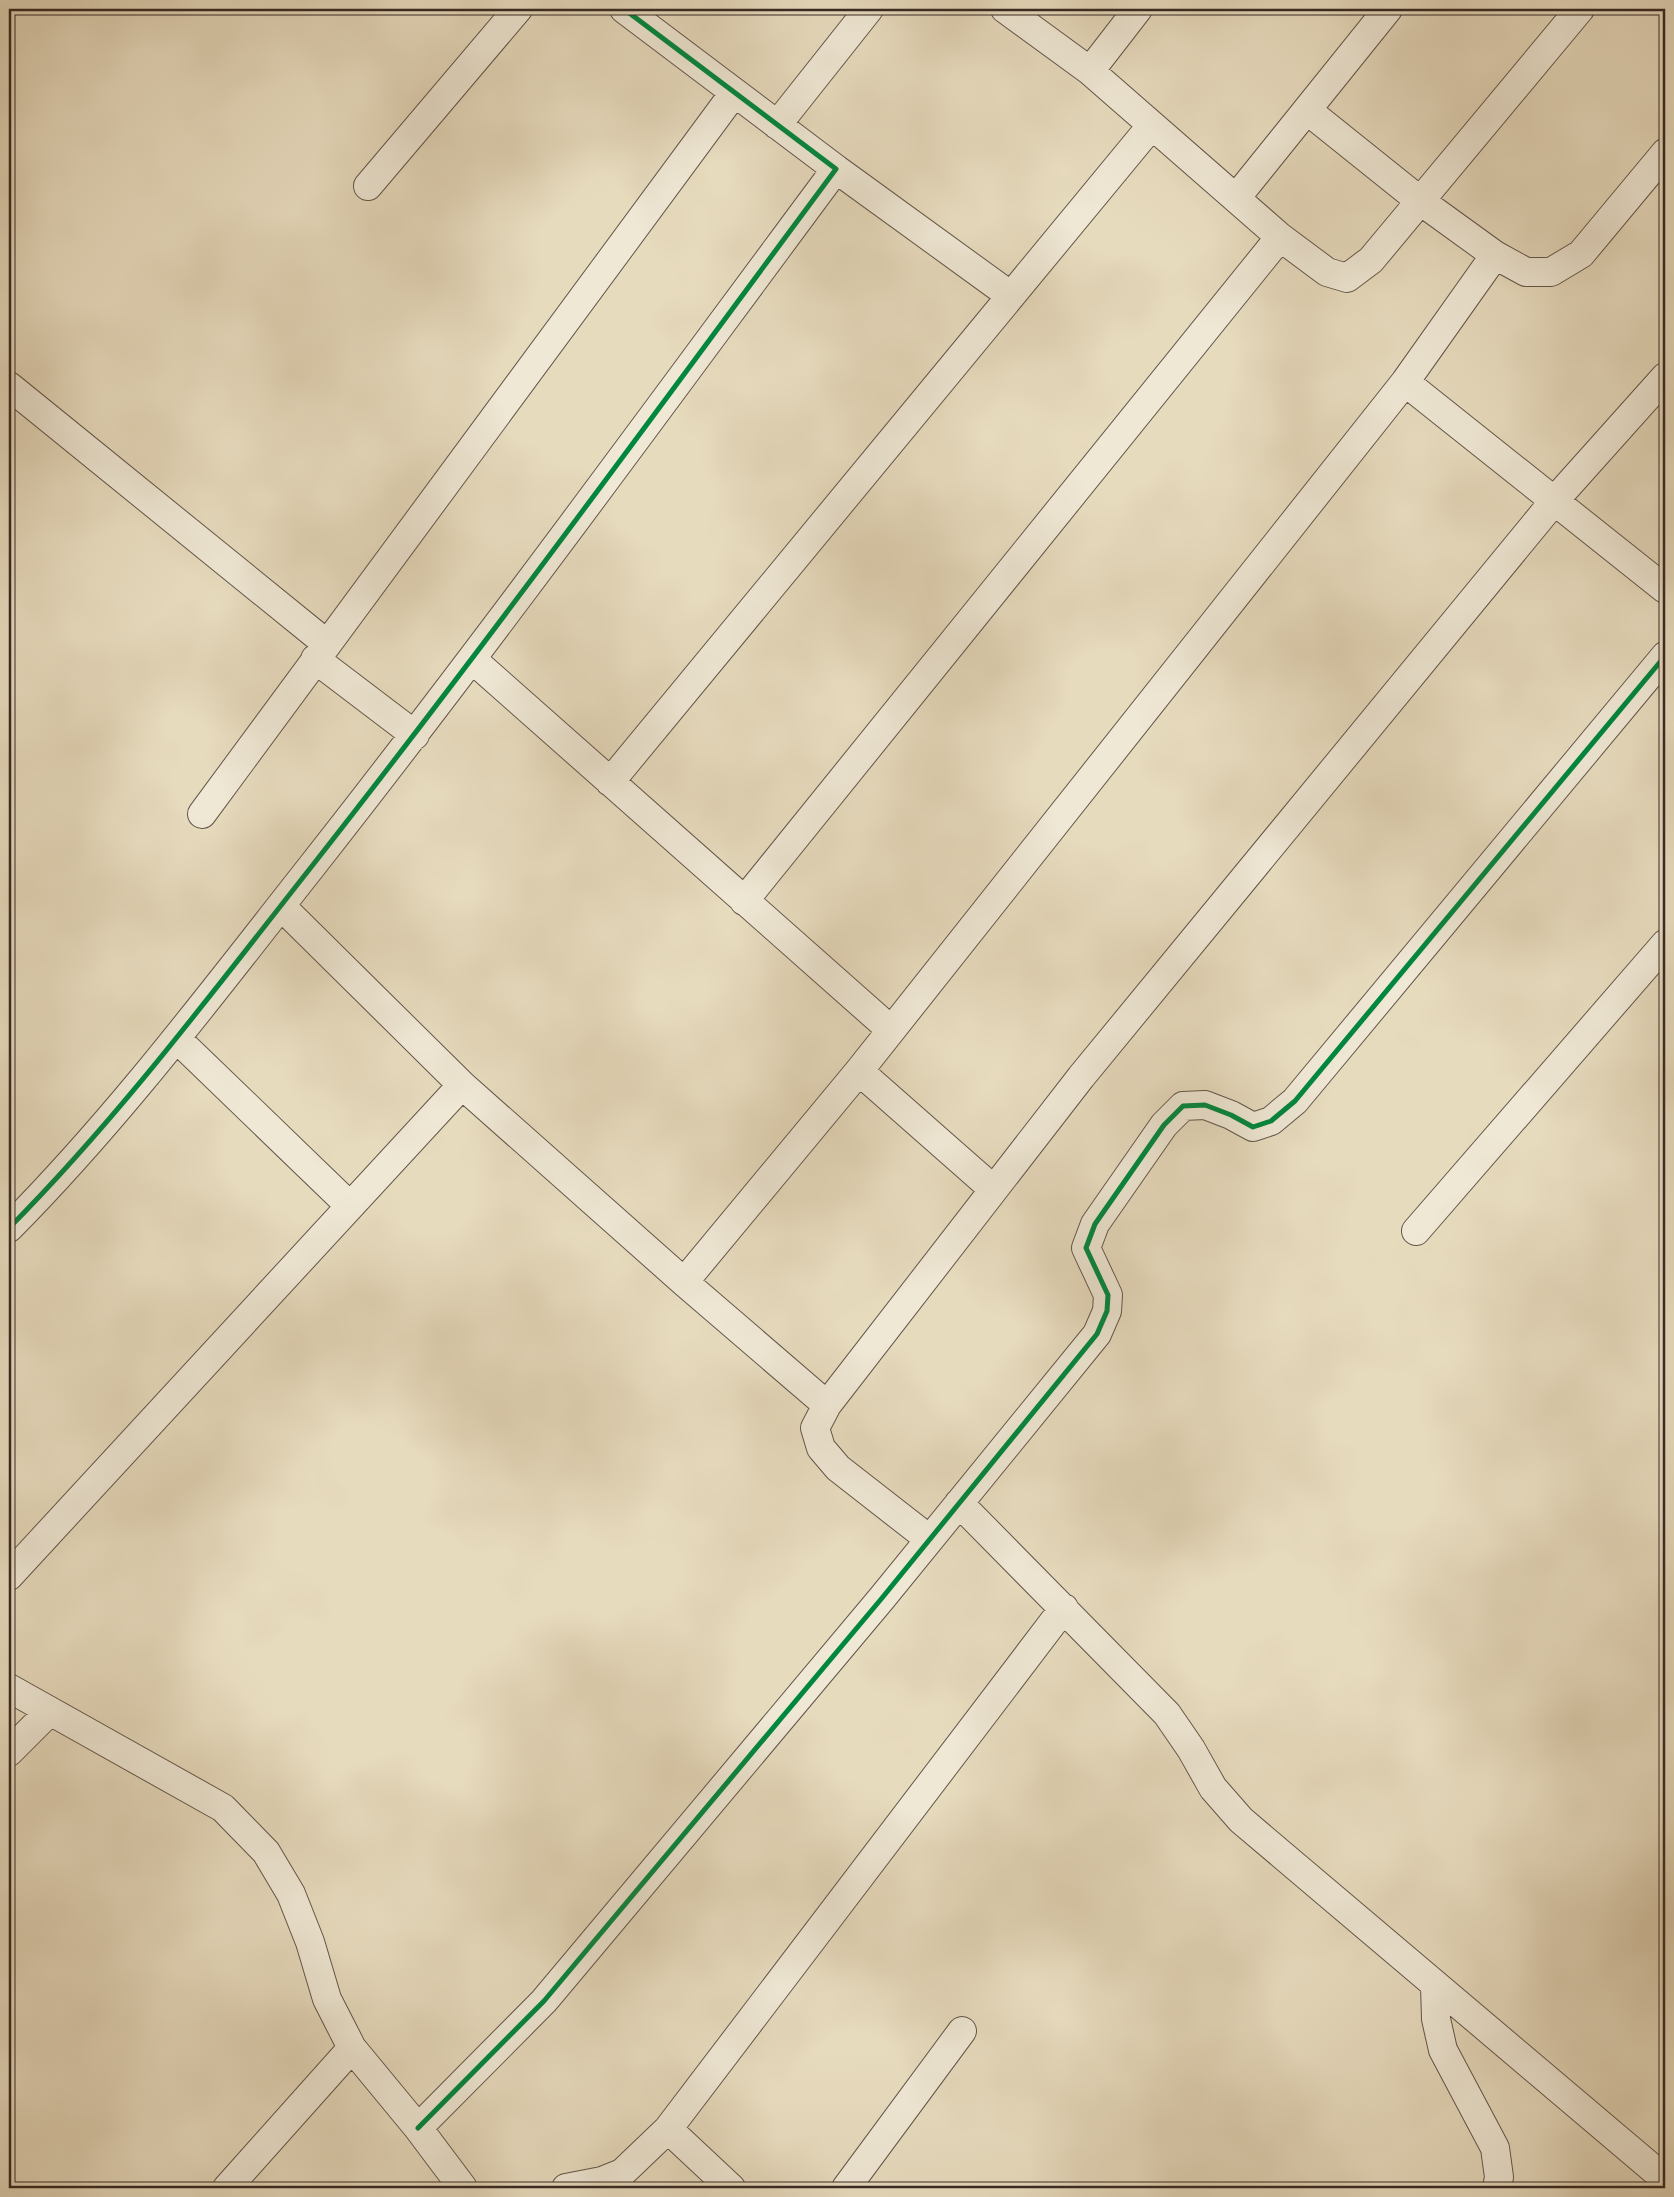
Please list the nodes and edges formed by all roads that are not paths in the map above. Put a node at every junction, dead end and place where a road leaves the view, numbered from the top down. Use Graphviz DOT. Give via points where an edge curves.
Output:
graph roads {
  1 [pos="518,9"];
  2 [pos="624,9"];
  3 [pos="869,9"];
  4 [pos="1005,9"];
  5 [pos="1138,9"];
  6 [pos="1388,9"];
  7 [pos="1580,9"];
  8 [pos="1090,71"];
  9 [pos="734,93"];
  10 [pos="1308,111"];
  11 [pos="777,125"];
  12 [pos="1152,125"];
  13 [pos="1665,153"];
  14 [pos="836,169"];
  15 [pos="368,186"];
  16 [pos="1236,198"];
  17 [pos="1420,200"];
  18 [pos="1280,237"];
  19 [pos="1495,255"];
  20 [pos="1010,296"];
  21 [pos="1665,377"];
  22 [pos="1405,382"];
  23 [pos="9,386"];
  24 [pos="1554,500"];
  25 [pos="1665,589"];
  26 [pos="321,652"];
  27 [pos="1665,656"];
  28 [pos="473,660"];
  29 [pos="415,735"];
  30 [pos="610,782"];
  31 [pos="202,814"];
  32 [pos="744,901"];
  33 [pos="281,906"];
  34 [pos="1663,951"];
  35 [pos="891,1030"];
  36 [pos="177,1039"];
  37 [pos="859,1071"];
  38 [pos="462,1085"];
  39 [pos="993,1189"];
  40 [pos="350,1206"];
  41 [pos="10,1224"];
  42 [pos="1416,1231"];
  43 [pos="684,1282"];
  44 [pos="827,1405"];
  45 [pos="959,1503"];
  46 [pos="929,1540"];
  47 [pos="9,1576"];
  48 [pos="1064,1608"];
  49 [pos="9,1688"];
  50 [pos="50,1711"];
  51 [pos="9,1752"];
  52 [pos="1435,1985"];
  53 [pos="962,2031"];
  54 [pos="352,2048"];
  55 [pos="418,2128"];
  56 [pos="668,2129"];
  57 [pos="1665,2179"];
  58 [pos="227,2188"];
  59 [pos="463,2188"];
  60 [pos="566,2188"];
  61 [pos="731,2188"];
  62 [pos="846,2188"];
  63 [pos="1497,2188"];
  1 -- 15 [label="street"];
  2 -- 9 [label="street"];
  3 -- 11 [label="street"];
  4 -- 8 [label="street"];
  5 -- 8 [label="street"];
  6 -- 10 [label="street"];
  7 -- 17 [label="street"];
  8 -- 12 [label="street"];
  9 -- 11 [label="street"];
  9 -- 26 [label="street"];
  10 -- 16 [label="street"];
  10 -- 17 [label="street"];
  11 -- 14 [label="street"];
  12 -- 16 [label="street"];
  12 -- 20 [label="street"];
  13 -- 19 [label="street" via="1581,254 1551,272 1526,272"];
  14 -- 20 [label="street"];
  14 -- 28 [label="street"];
  16 -- 18 [label="street"];
  17 -- 18 [label="street" via="1371,260 1347,278 1327,272"];
  17 -- 19 [label="street"];
  18 -- 32 [label="street"];
  19 -- 22 [label="street"];
  20 -- 30 [label="street"];
  21 -- 24 [label="street"];
  22 -- 24 [label="street"];
  22 -- 35 [label="street"];
  23 -- 26 [label="street"];
  24 -- 25 [label="street"];
  24 -- 39 [label="street"];
  26 -- 29 [label="street"];
  26 -- 31 [label="street"];
  27 -- 45 [label="street" via="1295,1101 1271,1121 1253,1127 1206,1105 1183,1106 1164,1125 1095,1224 1086,1248 1108,1295 1107,1311 1097,1334"];
  28 -- 29 [label="street"];
  28 -- 30 [label="street"];
  29 -- 33 [label="street"];
  30 -- 32 [label="street"];
  32 -- 35 [label="street"];
  33 -- 36 [label="street"];
  33 -- 38 [label="street"];
  34 -- 42 [label="street"];
  35 -- 37 [label="street"];
  36 -- 40 [label="street"];
  36 -- 41 [label="street" via="46,1190"];
  37 -- 39 [label="street"];
  37 -- 43 [label="street"];
  38 -- 40 [label="street"];
  38 -- 43 [label="street"];
  39 -- 44 [label="street"];
  40 -- 47 [label="street"];
  43 -- 44 [label="street"];
  44 -- 46 [label="street" via="815,1428 821,1448 838,1468"];
  45 -- 46 [label="street"];
  45 -- 48 [label="street"];
  46 -- 55 [label="street" via="544,2001"];
  48 -- 52 [label="street" via="1167,1714 1213,1788 1241,1820"];
  48 -- 56 [label="street"];
  49 -- 50 [label="street"];
  50 -- 51 [label="street"];
  50 -- 54 [label="street" via="222,1808 266,1852 291,1894 327,1999"];
  52 -- 57 [label="street"];
  52 -- 63 [label="street" via="1436,2019 1443,2050 1495,2148 1499,2177"];
  53 -- 62 [label="street"];
  54 -- 55 [label="street"];
  54 -- 58 [label="street"];
  55 -- 59 [label="street"];
  56 -- 60 [label="street" via="622,2173 602,2181"];
  56 -- 61 [label="street"];
}
